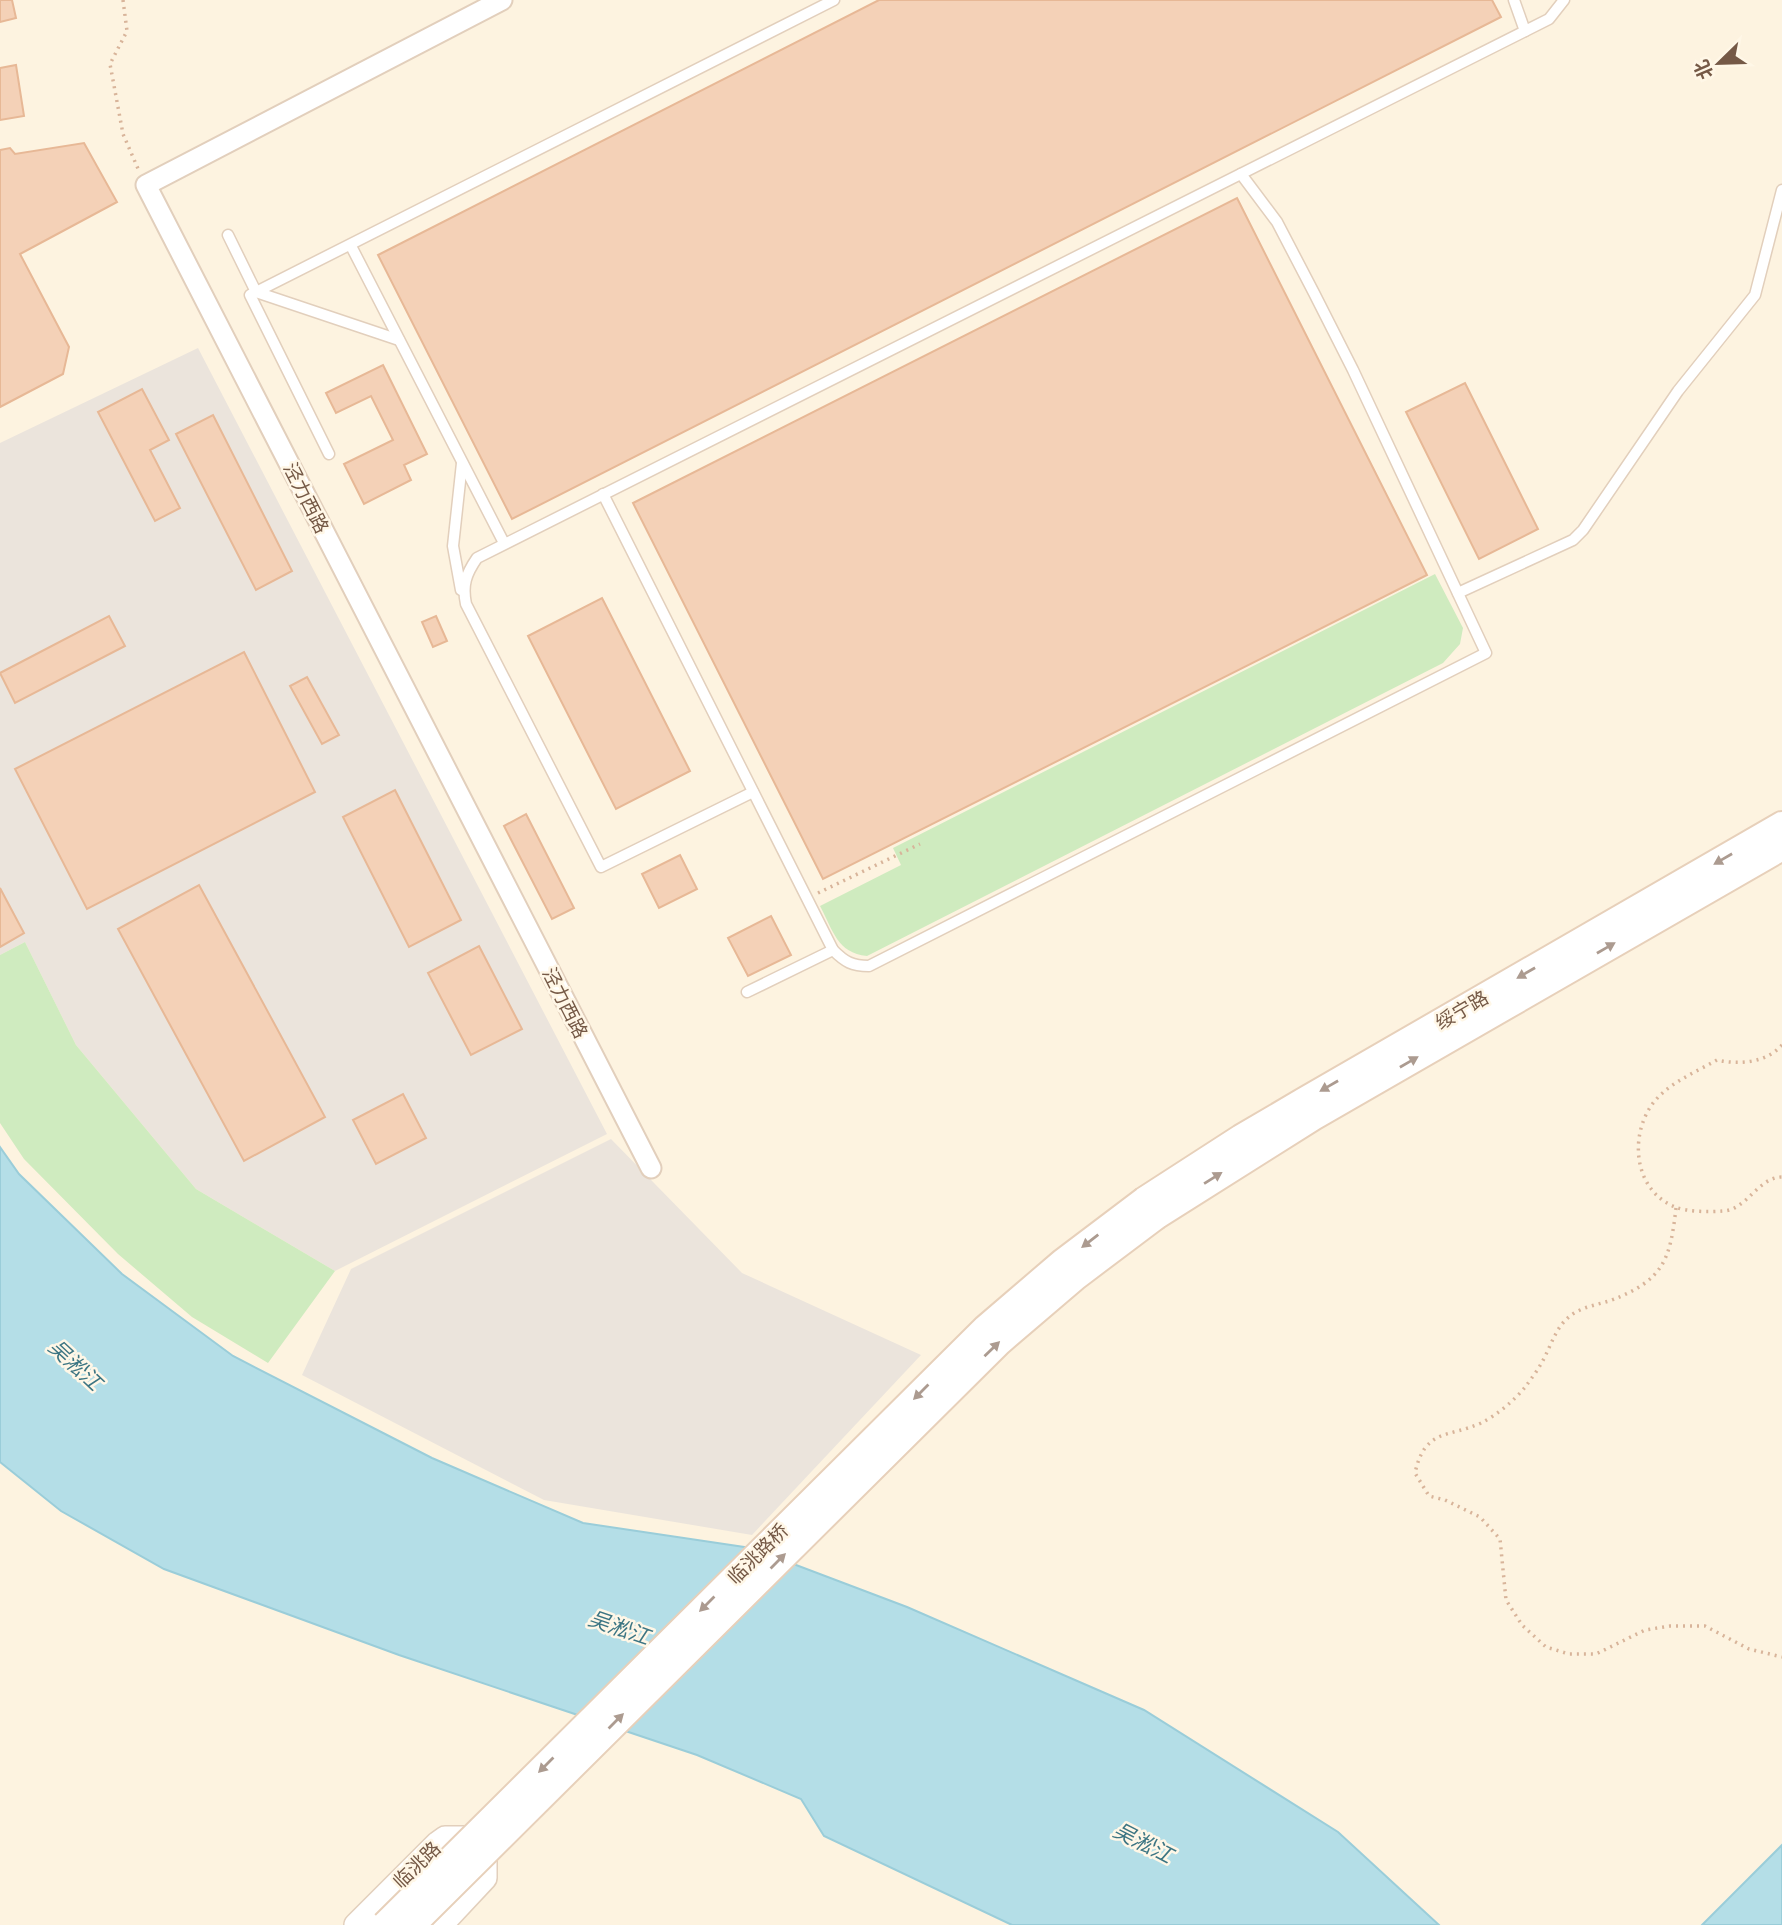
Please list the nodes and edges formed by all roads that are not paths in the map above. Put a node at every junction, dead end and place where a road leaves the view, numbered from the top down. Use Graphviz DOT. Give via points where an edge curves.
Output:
graph roads {
  1 [pos="502,0"];
  2 [pos="834,0"];
  3 [pos="1514,0"];
  4 [pos="1564,0"];
  5 [pos="1525,31"];
  6 [pos="1241,174"];
  7 [pos="1782,190"];
  8 [pos="228,235"];
  9 [pos="351,246"];
  10 [pos="256,292"];
  11 [pos="399,340"];
  12 [pos="329,454"];
  13 [pos="462,462"];
  14 [pos="603,494"];
  15 [pos="504,544"];
  16 [pos="1458,593"];
  17 [pos="466,604"];
  18 [pos="753,792"];
  19 [pos="1782,825"];
  20 [pos="1782,847"];
  21 [pos="833,950"];
  22 [pos="747,992"];
  23 [pos="650,1168"];
  24 [pos="1151,1208"];
  25 [pos="356,1925"];
  26 [pos="385,1925"];
  27 [pos="412,1925"];
  28 [pos="441,1925"];
  1 -- 23 [label="street, 泾力西路" via="146,185"];
  2 -- 9 [label="lane"];
  3 -- 5 [label="lane"];
  4 -- 5 [label="lane" via="1549,19"];
  5 -- 6 [label="lane"];
  6 -- 14 [label="lane"];
  6 -- 16 [label="lane" via="1277,222"];
  7 -- 16 [label="lane" via="1755,295 1678,391 1583,530 1573,540"];
  8 -- 10 [label="lane"];
  9 -- 10 [label="lane"];
  9 -- 11 [label="lane"];
  10 -- 11 [label="lane"];
  10 -- 12 [label="lane" via="250,295"];
  11 -- 13 [label="lane"];
  13 -- 15 [label="lane"];
  13 -- 17 [label="lane" via="453,546"];
  14 -- 15 [label="lane"];
  14 -- 18 [label="lane"];
  15 -- 17 [label="lane" via="477,558 468,571 463,587"];
  16 -- 21 [label="lane" via="1486,653 869,966 855,966"];
  17 -- 18 [label="lane" via="601,867"];
  18 -- 21 [label="lane"];
  19 -- 24 [label="main road, 绥宁路, one-way" via="1283,1113"];
  24 -- 20 [label="main road, 绥宁路, one-way"];
  21 -- 22 [label="lane"];
  24 -- 26 [label="main road, 临洮路桥, one-way, bridge" via="1063,1262 986,1328"];
  27 -- 24 [label="main road, 临洮路桥, one-way, bridge" via="999,1342"];
  25 -- 28 [label="street, 临洮路" via="438,1843 445,1838 463,1838 485,1861 485,1878"];
}
